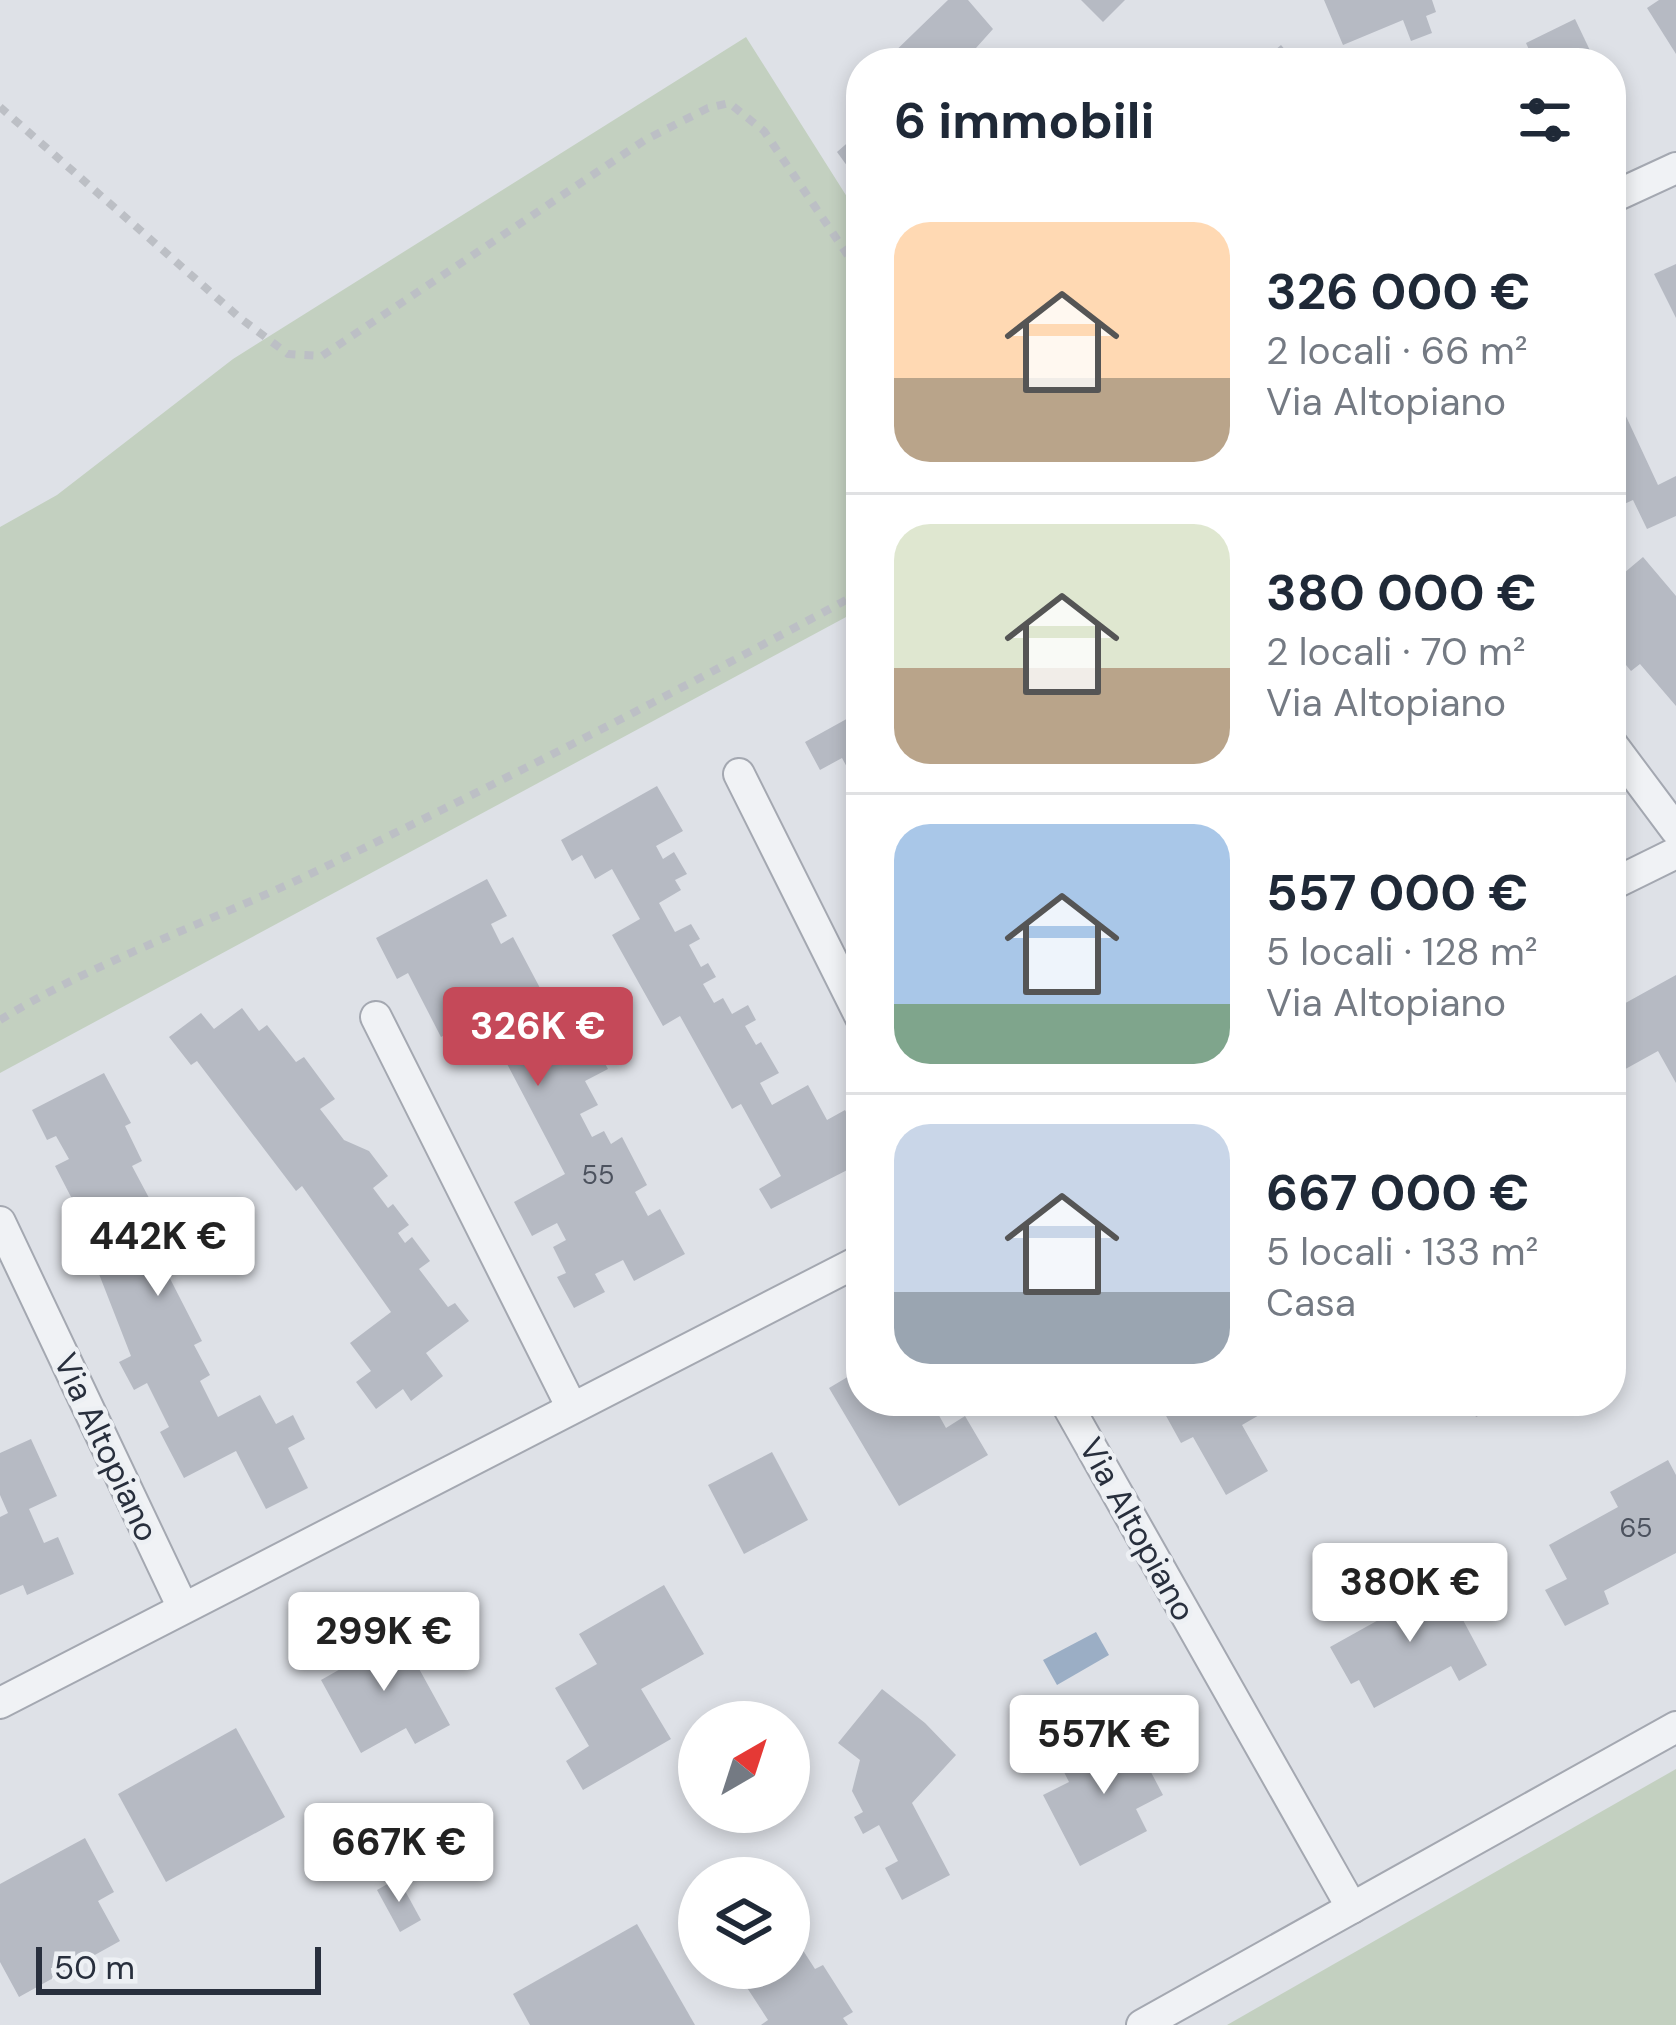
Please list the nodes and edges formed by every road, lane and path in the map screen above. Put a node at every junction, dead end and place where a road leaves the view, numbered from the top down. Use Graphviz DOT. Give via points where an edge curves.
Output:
graph roads {
  1 [pos="0,106"];
  2 [pos="1676,168"];
  3 [pos="1626,191"];
  4 [pos="846,253"];
  5 [pos="846,600"];
  6 [pos="1626,762"];
  7 [pos="739,774"];
  8 [pos="1676,830"];
  9 [pos="1676,853"];
  10 [pos="1626,878"];
  11 [pos="846,988"];
  12 [pos="376,1017"];
  13 [pos="0,1020"];
  14 [pos="0,1222"];
  15 [pos="846,1268"];
  16 [pos="571,1406"];
  17 [pos="1073,1416"];
  18 [pos="183,1608"];
  19 [pos="0,1703"];
  20 [pos="1676,1727"];
  21 [pos="1352,1908"];
  22 [pos="1142,2025"];
  1 -- 4 [label="path" via="288,354 322,356 645,140 730,103 764,131"];
  2 -- 3 [label="street"];
  5 -- 13 [label="path" via="632,715"];
  6 -- 8 [label="street"];
  7 -- 11 [label="street"];
  9 -- 10 [label="street"];
  12 -- 16 [label="street"];
  14 -- 18 [label="street, Via Altopiano"];
  15 -- 16 [label="street"];
  16 -- 18 [label="street"];
  17 -- 21 [label="street, Via Altopiano"];
  18 -- 19 [label="street"];
  20 -- 21 [label="street"];
  21 -- 22 [label="street"];
}
